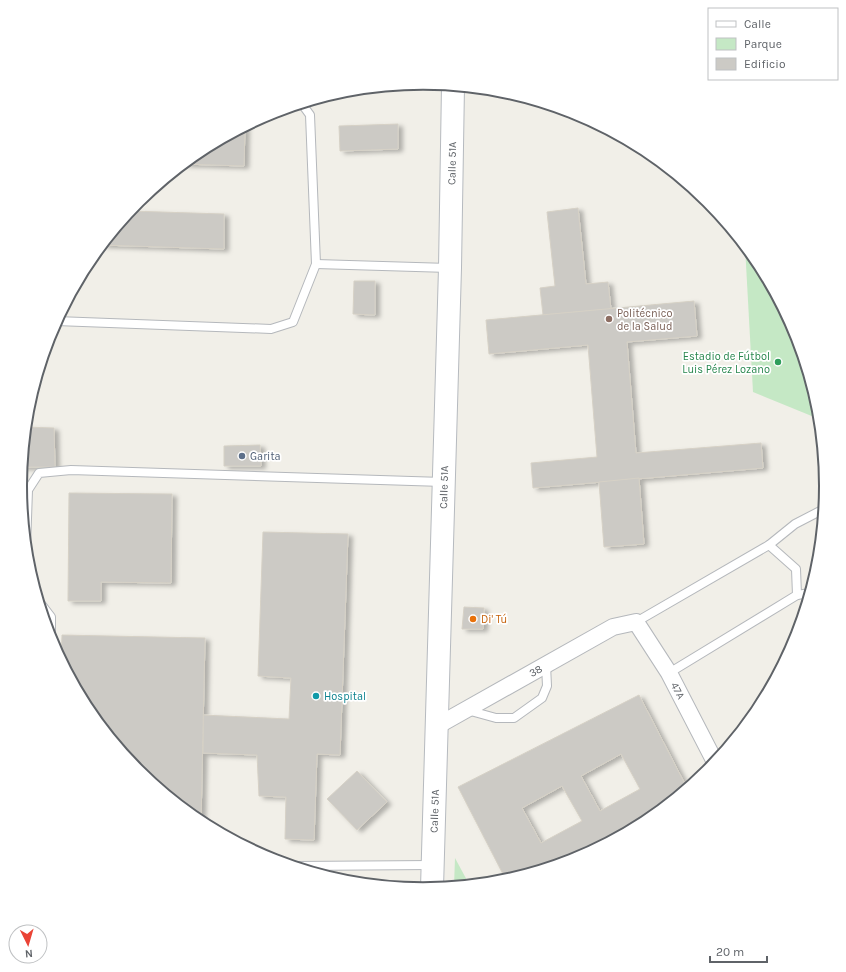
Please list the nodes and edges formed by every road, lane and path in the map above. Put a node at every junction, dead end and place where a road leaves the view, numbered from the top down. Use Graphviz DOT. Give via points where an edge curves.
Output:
graph roads {
  1 [pos="453,91"];
  2 [pos="305,108"];
  3 [pos="316,264"];
  4 [pos="450,268"];
  5 [pos="63,321"];
  6 [pos="444,482"];
  7 [pos="28,502"];
  8 [pos="818,511"];
  9 [pos="769,545"];
  10 [pos="804,594"];
  11 [pos="797,595"];
  12 [pos="636,622"];
  13 [pos="546,665"];
  14 [pos="669,672"];
  15 [pos="466,710"];
  16 [pos="437,726"];
  17 [pos="712,756"];
  18 [pos="433,865"];
  19 [pos="311,866"];
  20 [pos="432,882"];
  1 -- 4 [label="main road, Calle 51A"];
  2 -- 3 [label="lane" via="310,115"];
  3 -- 4 [label="lane"];
  3 -- 5 [label="lane" via="293,322 271,329"];
  4 -- 6 [label="main road, Calle 51A"];
  6 -- 7 [label="lane" via="71,470 39,473 28,490"];
  6 -- 16 [label="main road, Calle 51A"];
  8 -- 9 [label="lane" via="795,524"];
  9 -- 11 [label="lane" via="796,569"];
  9 -- 12 [label="lane"];
  10 -- 11 [label="lane"];
  11 -- 14 [label="lane"];
  12 -- 13 [label="street, 38" via="613,628"];
  12 -- 14 [label="street, 47A"];
  13 -- 15 [label="street, 38"];
  13 -- 15 [label="lane" via="547,686 542,698 514,718 496,718"];
  14 -- 17 [label="street, 47A"];
  15 -- 16 [label="street, 38"];
  16 -- 18 [label="main road, Calle 51A"];
  18 -- 19 [label="lane"];
  18 -- 20 [label="main road, Calle 51A"];
}
